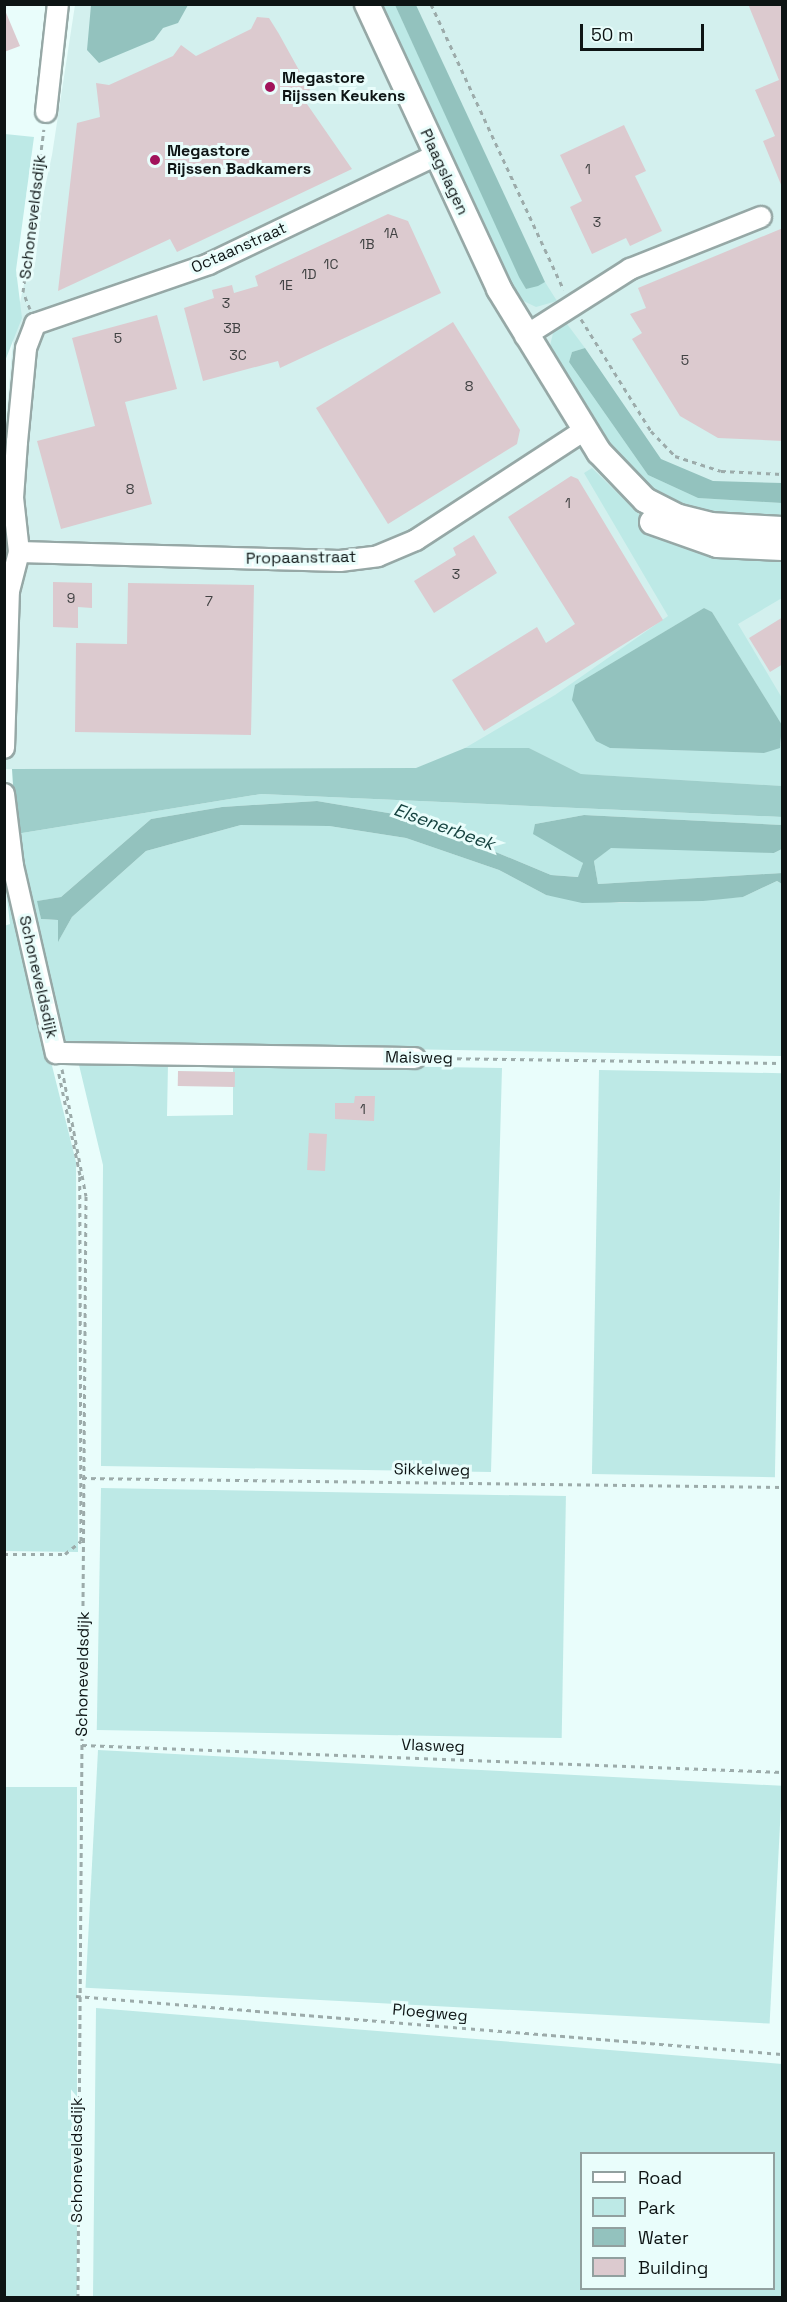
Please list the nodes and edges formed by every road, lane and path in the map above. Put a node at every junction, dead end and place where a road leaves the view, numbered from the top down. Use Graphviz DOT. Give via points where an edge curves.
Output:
graph roads {
  1 [pos="58,4"];
  2 [pos="367,4"];
  3 [pos="431,4"];
  4 [pos="46,112"];
  5 [pos="437,155"];
  6 [pos="761,217"];
  7 [pos="576,309"];
  8 [pos="35,324"];
  9 [pos="525,336"];
  10 [pos="585,430"];
  11 [pos="599,452"];
  12 [pos="783,474"];
  13 [pos="783,529"];
  14 [pos="783,548"];
  15 [pos="18,552"];
  16 [pos="4,748"];
  17 [pos="4,794"];
  18 [pos="56,1053"];
  19 [pos="415,1058"];
  20 [pos="783,1063"];
  21 [pos="84,1478"];
  22 [pos="783,1486"];
  23 [pos="79,1546"];
  24 [pos="4,1554"];
  25 [pos="84,1556"];
  26 [pos="82,1744"];
  27 [pos="783,1772"];
  28 [pos="76,1996"];
  29 [pos="783,2054"];
  30 [pos="78,2298"];
  1 -- 4 [label="street"];
  2 -- 5 [label="street, Plaagslagen"];
  3 -- 7 [label="path" via="550,266"];
  4 -- 8 [label="path, Schoneveldsdijk" via="23,292"];
  5 -- 8 [label="street, Octaanstraat" via="209,264"];
  5 -- 9 [label="street, Plaagslagen"];
  6 -- 7 [label="street" via="630,269"];
  7 -- 9 [label="street"];
  7 -- 12 [label="path" via="651,431 675,456 721,471"];
  8 -- 15 [label="street" via="26,348 17,442 13,498"];
  9 -- 10 [label="street, Plaagslagen"];
  10 -- 11 [label="street, Plaagslagen"];
  10 -- 15 [label="street, Propaanstraat" via="416,540 378,556 340,561"];
  11 -- 13 [label="street, Plaagslagen" via="645,500 679,517 710,525"];
  11 -- 14 [label="street, Plaagslagen" via="622,494 653,522 717,545"];
  15 -- 16 [label="street" via="9,591"];
  17 -- 18 [label="street, Schoneveldsdijk" via="13,866"];
  18 -- 19 [label="street, Maisweg"];
  18 -- 21 [label="path, Schoneveldsdijk" via="81,1175"];
  19 -- 20 [label="path, Maisweg"];
  21 -- 22 [label="path, Sikkelweg"];
  21 -- 23 [label="path, Schoneveldsdijk"];
  21 -- 25 [label="path, Schoneveldsdijk"];
  23 -- 24 [label="path" via="65,1554"];
  23 -- 25 [label="path"];
  25 -- 26 [label="path, Schoneveldsdijk"];
  26 -- 27 [label="path, Vlasweg"];
  26 -- 28 [label="path, Schoneveldsdijk"];
  28 -- 29 [label="path, Ploegweg"];
  28 -- 30 [label="path, Schoneveldsdijk"];
}
